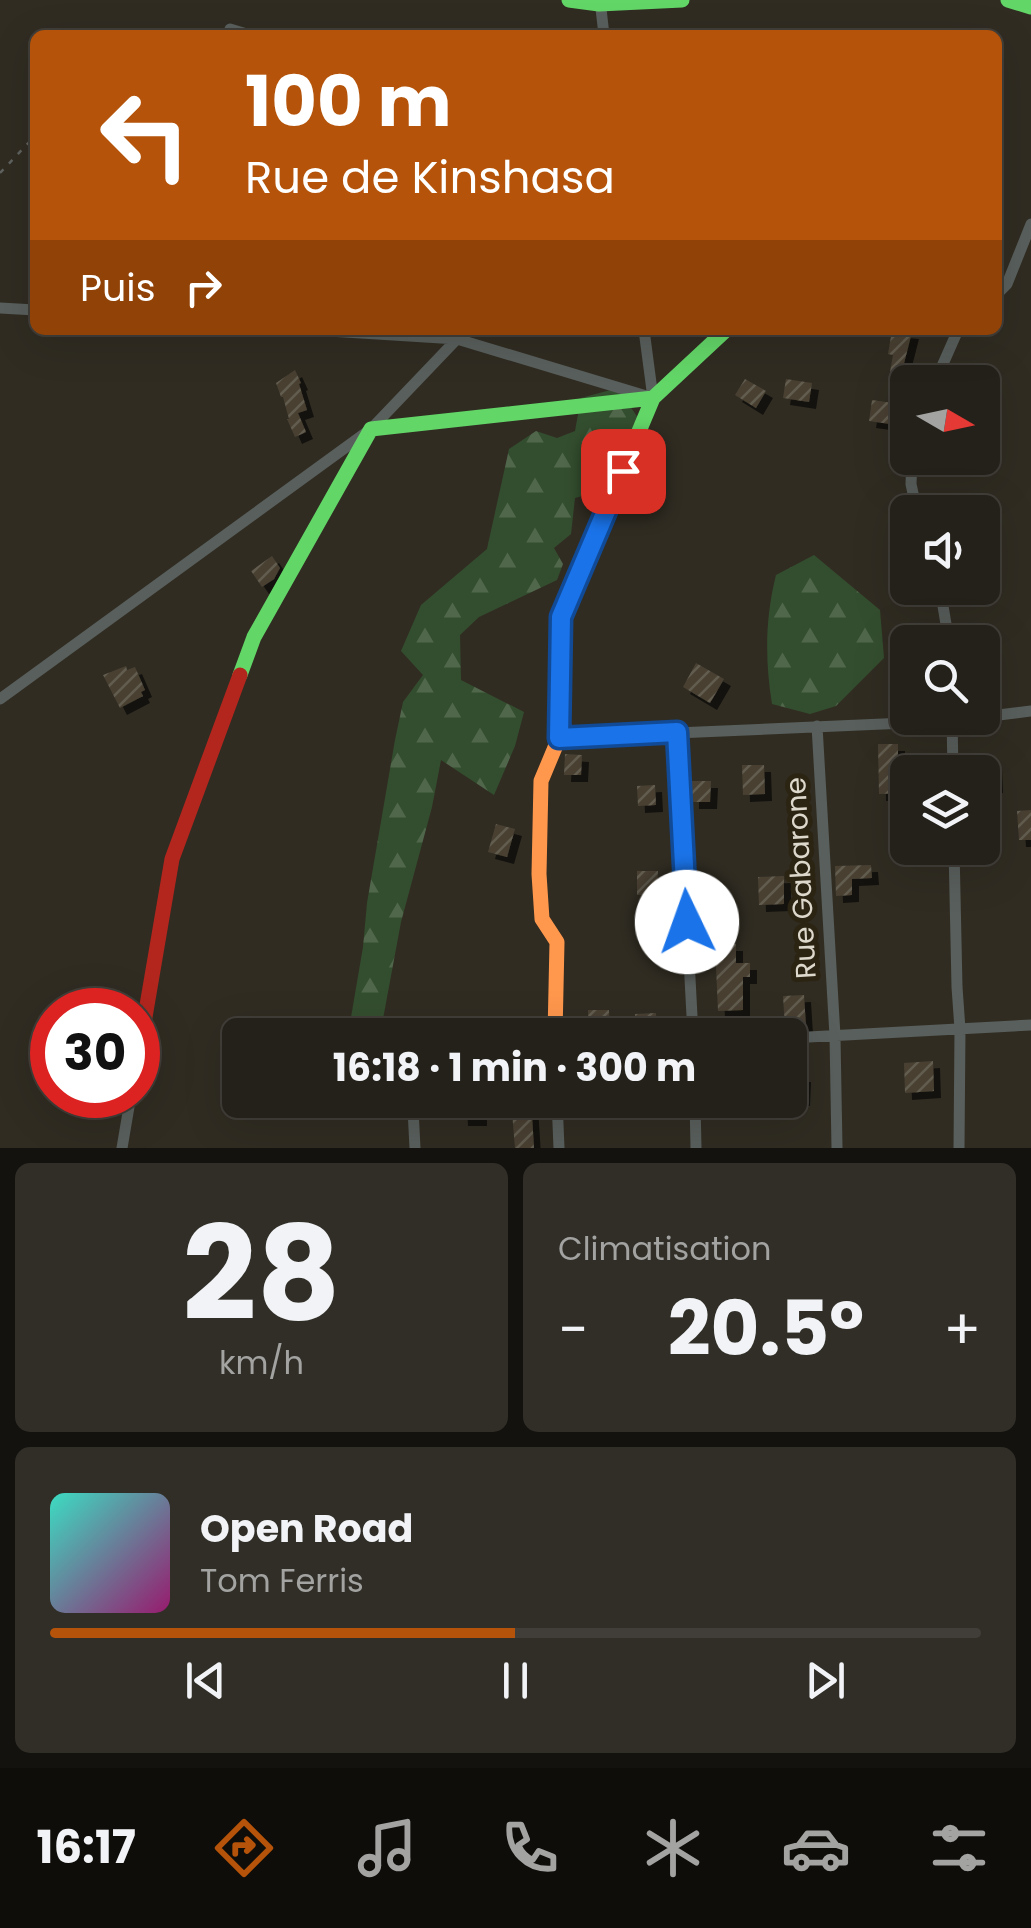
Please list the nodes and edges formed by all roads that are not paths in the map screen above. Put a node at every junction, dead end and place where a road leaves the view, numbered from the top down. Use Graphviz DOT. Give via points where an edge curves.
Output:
graph roads {
  1 [pos="569,0"];
  2 [pos="682,0"];
  3 [pos="1008,0"];
  4 [pos="600,2"];
  5 [pos="1031,7"];
  6 [pos="230,29"];
  7 [pos="233,30"];
  8 [pos="603,30"];
  9 [pos="1031,224"];
  10 [pos="1025,257"];
  11 [pos="1002,289"];
  12 [pos="0,308"];
  13 [pos="30,310"];
  14 [pos="385,335"];
  15 [pos="645,335"];
  16 [pos="721,335"];
  17 [pos="956,335"];
  18 [pos="457,340"];
  19 [pos="942,365"];
  20 [pos="654,398"];
  21 [pos="371,430"];
  22 [pos="0,699"];
  23 [pos="1031,711"];
  24 [pos="1000,715"];
  25 [pos="890,722"];
  26 [pos="817,726"];
  27 [pos="677,732"];
  28 [pos="559,738"];
  29 [pos="954,865"];
  30 [pos="150,988"];
  31 [pos="555,1018"];
  32 [pos="691,1018"];
  33 [pos="1031,1025"];
  34 [pos="960,1028"];
  35 [pos="834,1036"];
  36 [pos="807,1037"];
  37 [pos="127,1118"];
  38 [pos="413,1118"];
  39 [pos="558,1118"];
  40 [pos="695,1118"];
  41 [pos="122,1148"];
  42 [pos="415,1148"];
  43 [pos="559,1148"];
  44 [pos="696,1148"];
  45 [pos="836,1148"];
  46 [pos="959,1148"];
  1 -- 4 [label="main road"];
  2 -- 4 [label="main road"];
  3 -- 5 [label="main road"];
  4 -- 8 [label="street"];
  6 -- 7 [label="street"];
  9 -- 10 [label="street"];
  10 -- 11 [label="street"];
  12 -- 13 [label="street"];
  14 -- 18 [label="street"];
  15 -- 20 [label="street"];
  16 -- 20 [label="main road"];
  17 -- 19 [label="street"];
  18 -- 20 [label="street"];
  18 -- 21 [label="street"];
  20 -- 21 [label="main road"];
  20 -- 28 [label="main road" via="561,617"];
  21 -- 22 [label="street"];
  21 -- 30 [label="main road" via="254,637 172,859"];
  23 -- 24 [label="street"];
  25 -- 26 [label="street"];
  26 -- 27 [label="street"];
  26 -- 35 [label="street, Rue Gabarone"];
  27 -- 28 [label="street"];
  27 -- 32 [label="street"];
  28 -- 31 [label="main road" via="541,781 539,874 542,918 556,942"];
  29 -- 34 [label="street"];
  33 -- 34 [label="street"];
  34 -- 35 [label="street"];
  34 -- 46 [label="street"];
  35 -- 36 [label="street"];
  35 -- 45 [label="street, Rue Gabarone"];
  37 -- 41 [label="street"];
  38 -- 42 [label="street"];
  39 -- 43 [label="street"];
  40 -- 44 [label="street"];
}
